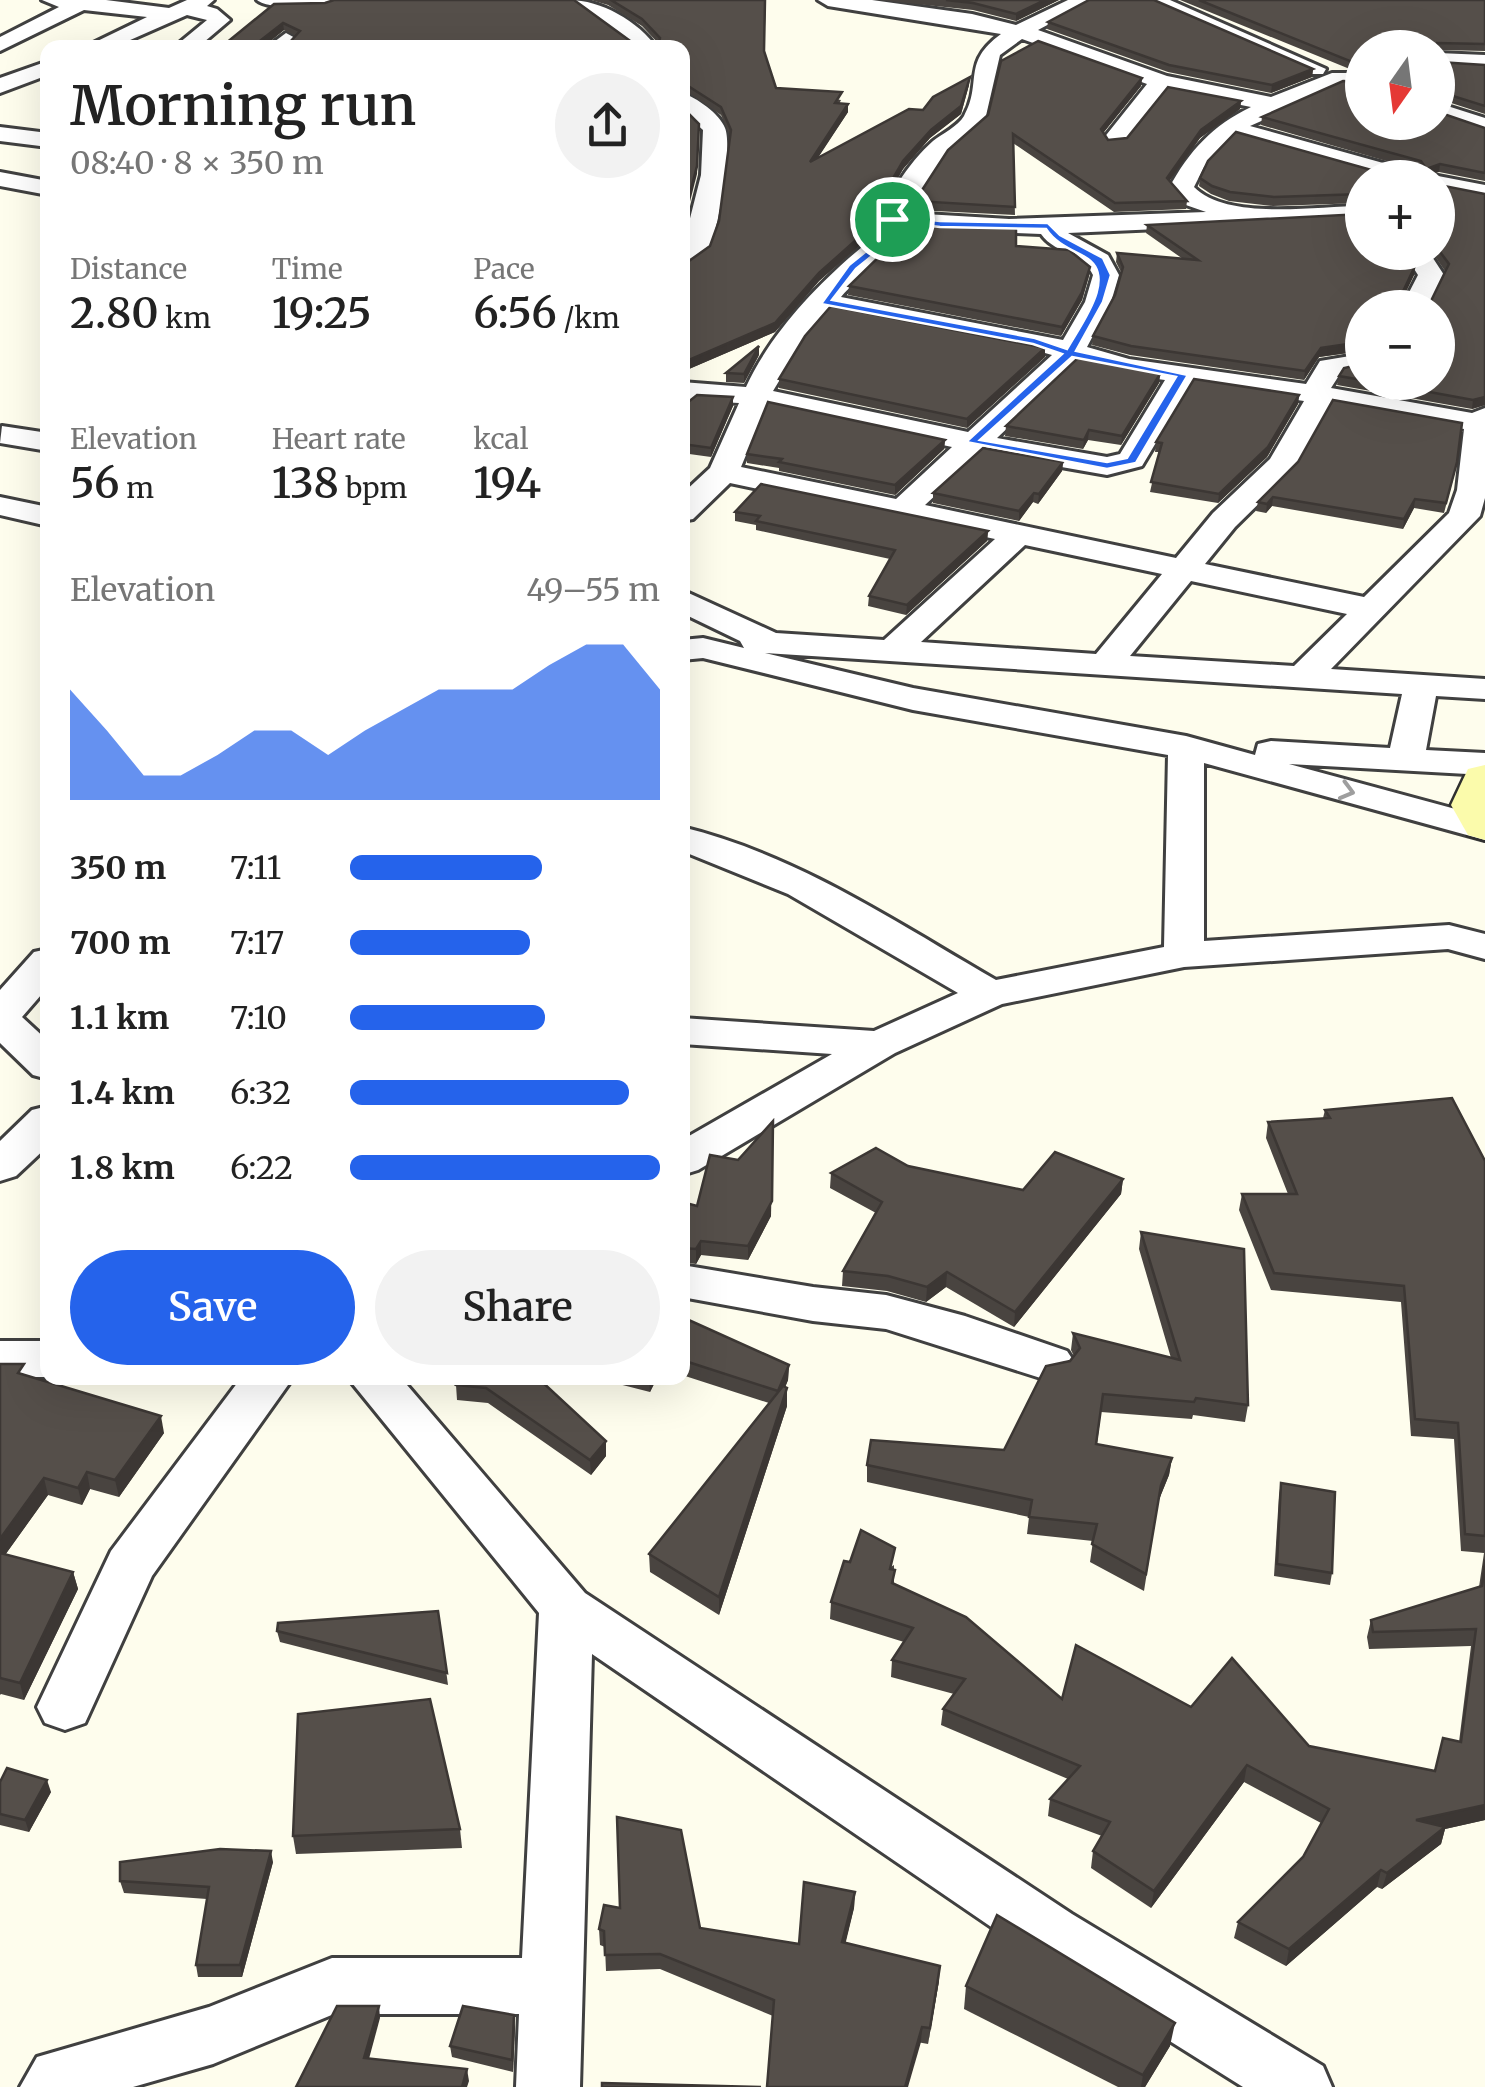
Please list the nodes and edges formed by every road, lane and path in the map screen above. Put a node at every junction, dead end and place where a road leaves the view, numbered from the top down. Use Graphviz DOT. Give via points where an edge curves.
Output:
graph roads {
  1 [pos="52,0"];
  2 [pos="267,0"];
  3 [pos="579,0"];
  4 [pos="828,0"];
  5 [pos="1084,0"];
  6 [pos="1152,0"];
  7 [pos="332,1"];
  8 [pos="78,5"];
  9 [pos="186,7"];
  10 [pos="1016,33"];
  11 [pos="112,40"];
  12 [pos="194,40"];
  13 [pos="642,40"];
  14 [pos="0,49"];
  15 [pos="40,53"];
  16 [pos="1455,61"];
  17 [pos="1485,62"];
  18 [pos="40,70"];
  19 [pos="1345,73"];
  20 [pos="1345,76"];
  21 [pos="1161,82"];
  22 [pos="0,86"];
  23 [pos="1272,104"];
  24 [pos="690,106"];
  25 [pos="1455,116"];
  26 [pos="1229,126"];
  27 [pos="1485,126"];
  28 [pos="0,134"];
  29 [pos="690,135"];
  30 [pos="40,139"];
  31 [pos="714,139"];
  32 [pos="1115,139"];
  33 [pos="1347,160"];
  34 [pos="1455,186"];
  35 [pos="1485,192"];
  36 [pos="1485,206"];
  37 [pos="1455,209"];
  38 [pos="1345,213"];
  39 [pos="1240,215"];
  40 [pos="892,219"];
  41 [pos="1048,226"];
  42 [pos="690,256"];
  43 [pos="825,302"];
  44 [pos="1070,353"];
  45 [pos="1345,365"];
  46 [pos="1182,375"];
  47 [pos="690,392"];
  48 [pos="758,396"];
  49 [pos="1317,396"];
  50 [pos="1483,421"];
  51 [pos="2,435"];
  52 [pos="40,441"];
  53 [pos="971,442"];
  54 [pos="723,472"];
  55 [pos="690,504"];
  56 [pos="0,506"];
  57 [pos="902,508"];
  58 [pos="40,515"];
  59 [pos="1475,516"];
  60 [pos="1020,533"];
  61 [pos="1184,567"];
  62 [pos="690,604"];
  63 [pos="1372,610"];
  64 [pos="766,641"];
  65 [pos="693,649"];
  66 [pos="893,650"];
  67 [pos="1106,663"];
  68 [pos="1306,674"];
  69 [pos="1420,686"];
  70 [pos="1485,688"];
  71 [pos="1186,746"];
  72 [pos="1406,760"];
  73 [pos="1485,764"];
  74 [pos="1485,779"];
  75 [pos="1485,827"];
  76 [pos="690,840"];
  77 [pos="1485,947"];
  78 [pos="1184,954"];
  79 [pos="40,970"];
  80 [pos="990,994"];
  81 [pos="0,1017"];
  82 [pos="690,1032"];
  83 [pos="880,1044"];
  84 [pos="40,1058"];
  85 [pos="40,1128"];
  86 [pos="690,1155"];
  87 [pos="0,1166"];
  88 [pos="690,1282"];
  89 [pos="0,1359"];
  90 [pos="40,1359"];
  91 [pos="1050,1363"];
  92 [pos="263,1385"];
  93 [pos="378,1385"];
  94 [pos="566,1608"];
  95 [pos="65,1707"];
  96 [pos="550,1986"];
  97 [pos="52,2087"];
  98 [pos="548,2087"];
  99 [pos="1300,2087"];
  1 -- 8 [label="street"];
  2 -- 7 [label="street"];
  3 -- 13 [label="street"];
  4 -- 10 [label="street" via="952,16"];
  5 -- 10 [label="street"];
  6 -- 19 [label="street" via="1284,57"];
  8 -- 9 [label="street"];
  8 -- 14 [label="street"];
  9 -- 11 [label="street"];
  9 -- 12 [label="street" via="220,20"];
  10 -- 21 [label="street"];
  10 -- 40 [label="street" via="990,52 974,120 937,150"];
  14 -- 15 [label="street"];
  16 -- 17 [label="street"];
  18 -- 22 [label="street"];
  20 -- 23 [label="street"];
  21 -- 23 [label="street"];
  21 -- 32 [label="street"];
  23 -- 26 [label="street"];
  24 -- 31 [label="street" via="710,122"];
  25 -- 27 [label="street"];
  26 -- 33 [label="street"];
  26 -- 39 [label="street" via="1181,188"];
  28 -- 30 [label="street"];
  29 -- 31 [label="street"];
  31 -- 42 [label="street" via="713,175"];
  34 -- 35 [label="street"];
  36 -- 37 [label="street"];
  38 -- 39 [label="street"];
  39 -- 41 [label="street"];
  40 -- 41 [label="street"];
  40 -- 43 [label="street" via="890,237 852,267"];
  41 -- 44 [label="street" via="1099,260 1106,275"];
  43 -- 44 [label="street"];
  43 -- 48 [label="street" via="778,355"];
  44 -- 46 [label="street"];
  44 -- 53 [label="street"];
  45 -- 49 [label="street" via="1330,367"];
  46 -- 49 [label="street"];
  46 -- 53 [label="street" via="1132,460 1107,466"];
  47 -- 48 [label="street"];
  48 -- 53 [label="street"];
  48 -- 54 [label="street"];
  49 -- 50 [label="street"];
  49 -- 61 [label="street" via="1282,464"];
  50 -- 59 [label="street" via="1472,490"];
  51 -- 52 [label="street"];
  53 -- 57 [label="street"];
  54 -- 55 [label="street"];
  54 -- 57 [label="street"];
  56 -- 58 [label="street"];
  57 -- 60 [label="street"];
  59 -- 63 [label="street"];
  60 -- 61 [label="street"];
  60 -- 66 [label="street"];
  61 -- 63 [label="street"];
  61 -- 67 [label="street"];
  62 -- 64 [label="street"];
  63 -- 68 [label="street"];
  64 -- 65 [label="street"];
  64 -- 66 [label="street"];
  65 -- 71 [label="street" via="913,699"];
  66 -- 67 [label="street"];
  67 -- 68 [label="street"];
  68 -- 69 [label="street"];
  69 -- 70 [label="street"];
  69 -- 72 [label="street"];
  71 -- 72 [label="street"];
  71 -- 75 [label="street, one-way"];
  71 -- 78 [label="street"];
  72 -- 73 [label="street"];
  74 -- 75 [label="main road" via="1475,805"];
  76 -- 80 [label="street" via="788,879"];
  77 -- 78 [label="street" via="1449,937"];
  78 -- 80 [label="street"];
  79 -- 81 [label="street"];
  80 -- 83 [label="street"];
  81 -- 84 [label="street"];
  82 -- 83 [label="street"];
  83 -- 86 [label="street"];
  85 -- 87 [label="street"];
  88 -- 91 [label="street" via="886,1312"];
  89 -- 90 [label="street"];
  92 -- 95 [label="street" via="130,1566"];
  93 -- 94 [label="street"];
  94 -- 96 [label="street"];
  94 -- 99 [label="street" via="1050,1933"];
  96 -- 97 [label="street" via="332,1986 213,2034 60,2078"];
  96 -- 98 [label="street"];
}
